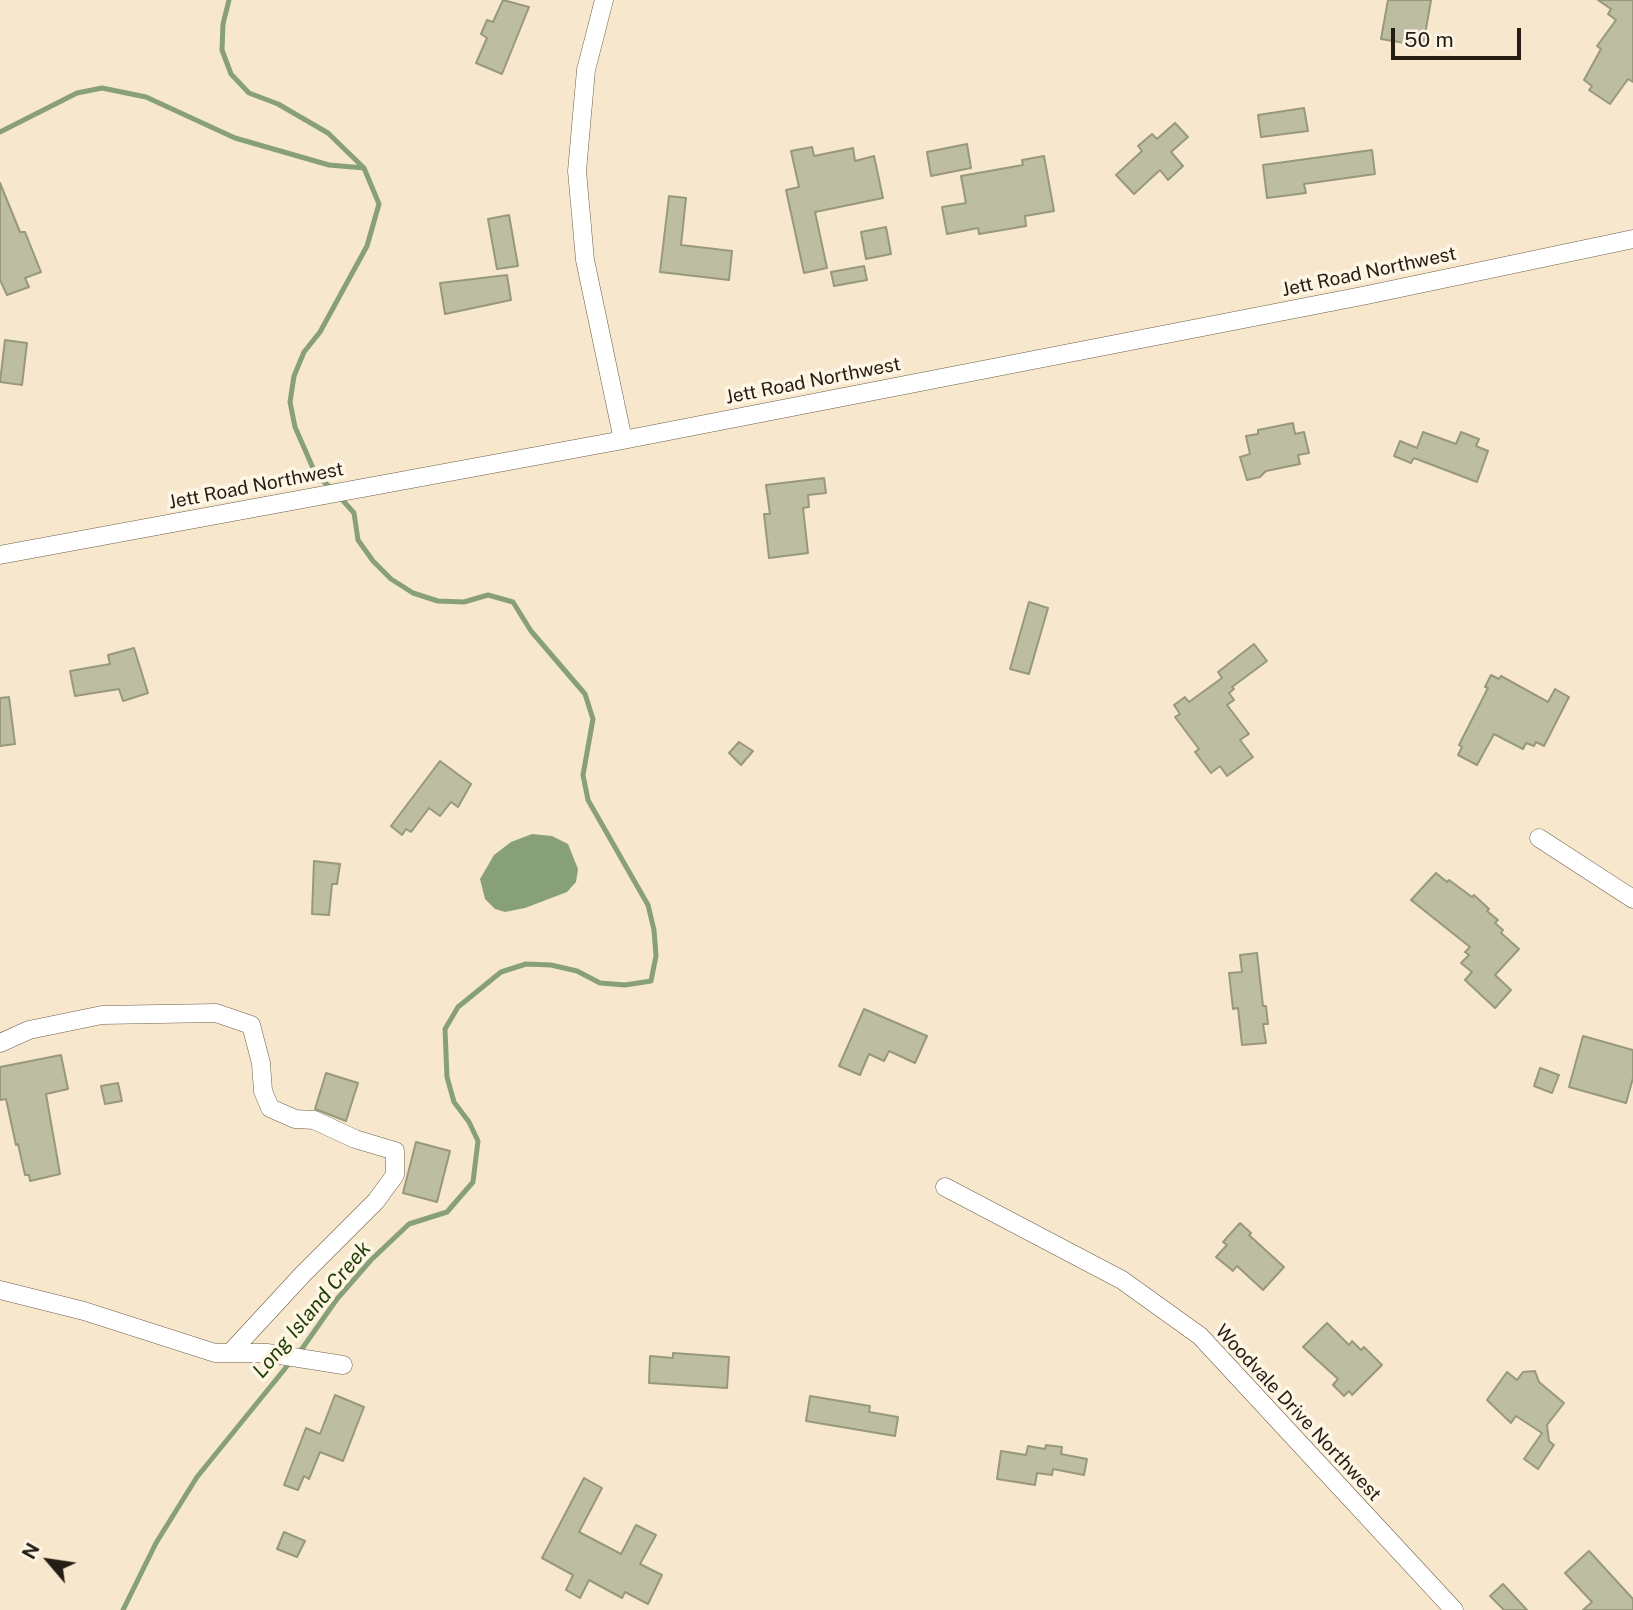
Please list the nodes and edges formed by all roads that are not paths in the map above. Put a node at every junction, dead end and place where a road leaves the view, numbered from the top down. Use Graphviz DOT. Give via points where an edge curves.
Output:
graph roads {
  1 [pos="604,0"];
  2 [pos="1633,239"];
  3 [pos="623,440"];
  4 [pos="0,555"];
  5 [pos="1539,838"];
  6 [pos="1633,899"];
  7 [pos="0,1043"];
  8 [pos="945,1187"];
  9 [pos="0,1290"];
  10 [pos="231,1352"];
  11 [pos="343,1365"];
  12 [pos="1454,1610"];
  1 -- 3 [label="street" via="586,70 578,183 585,260"];
  2 -- 3 [label="street, Jett Road Northwest"];
  3 -- 4 [label="street, Jett Road Northwest"];
  5 -- 6 [label="street"];
  7 -- 10 [label="street" via="29,1030 102,1015 216,1013 251,1025 270,1108 281,1116 314,1120 395,1151 394,1175 376,1201"];
  8 -- 12 [label="street, Woodvale Drive Northwest" via="1122,1280 1200,1336"];
  9 -- 10 [label="street" via="215,1353"];
  10 -- 11 [label="street"];
}
